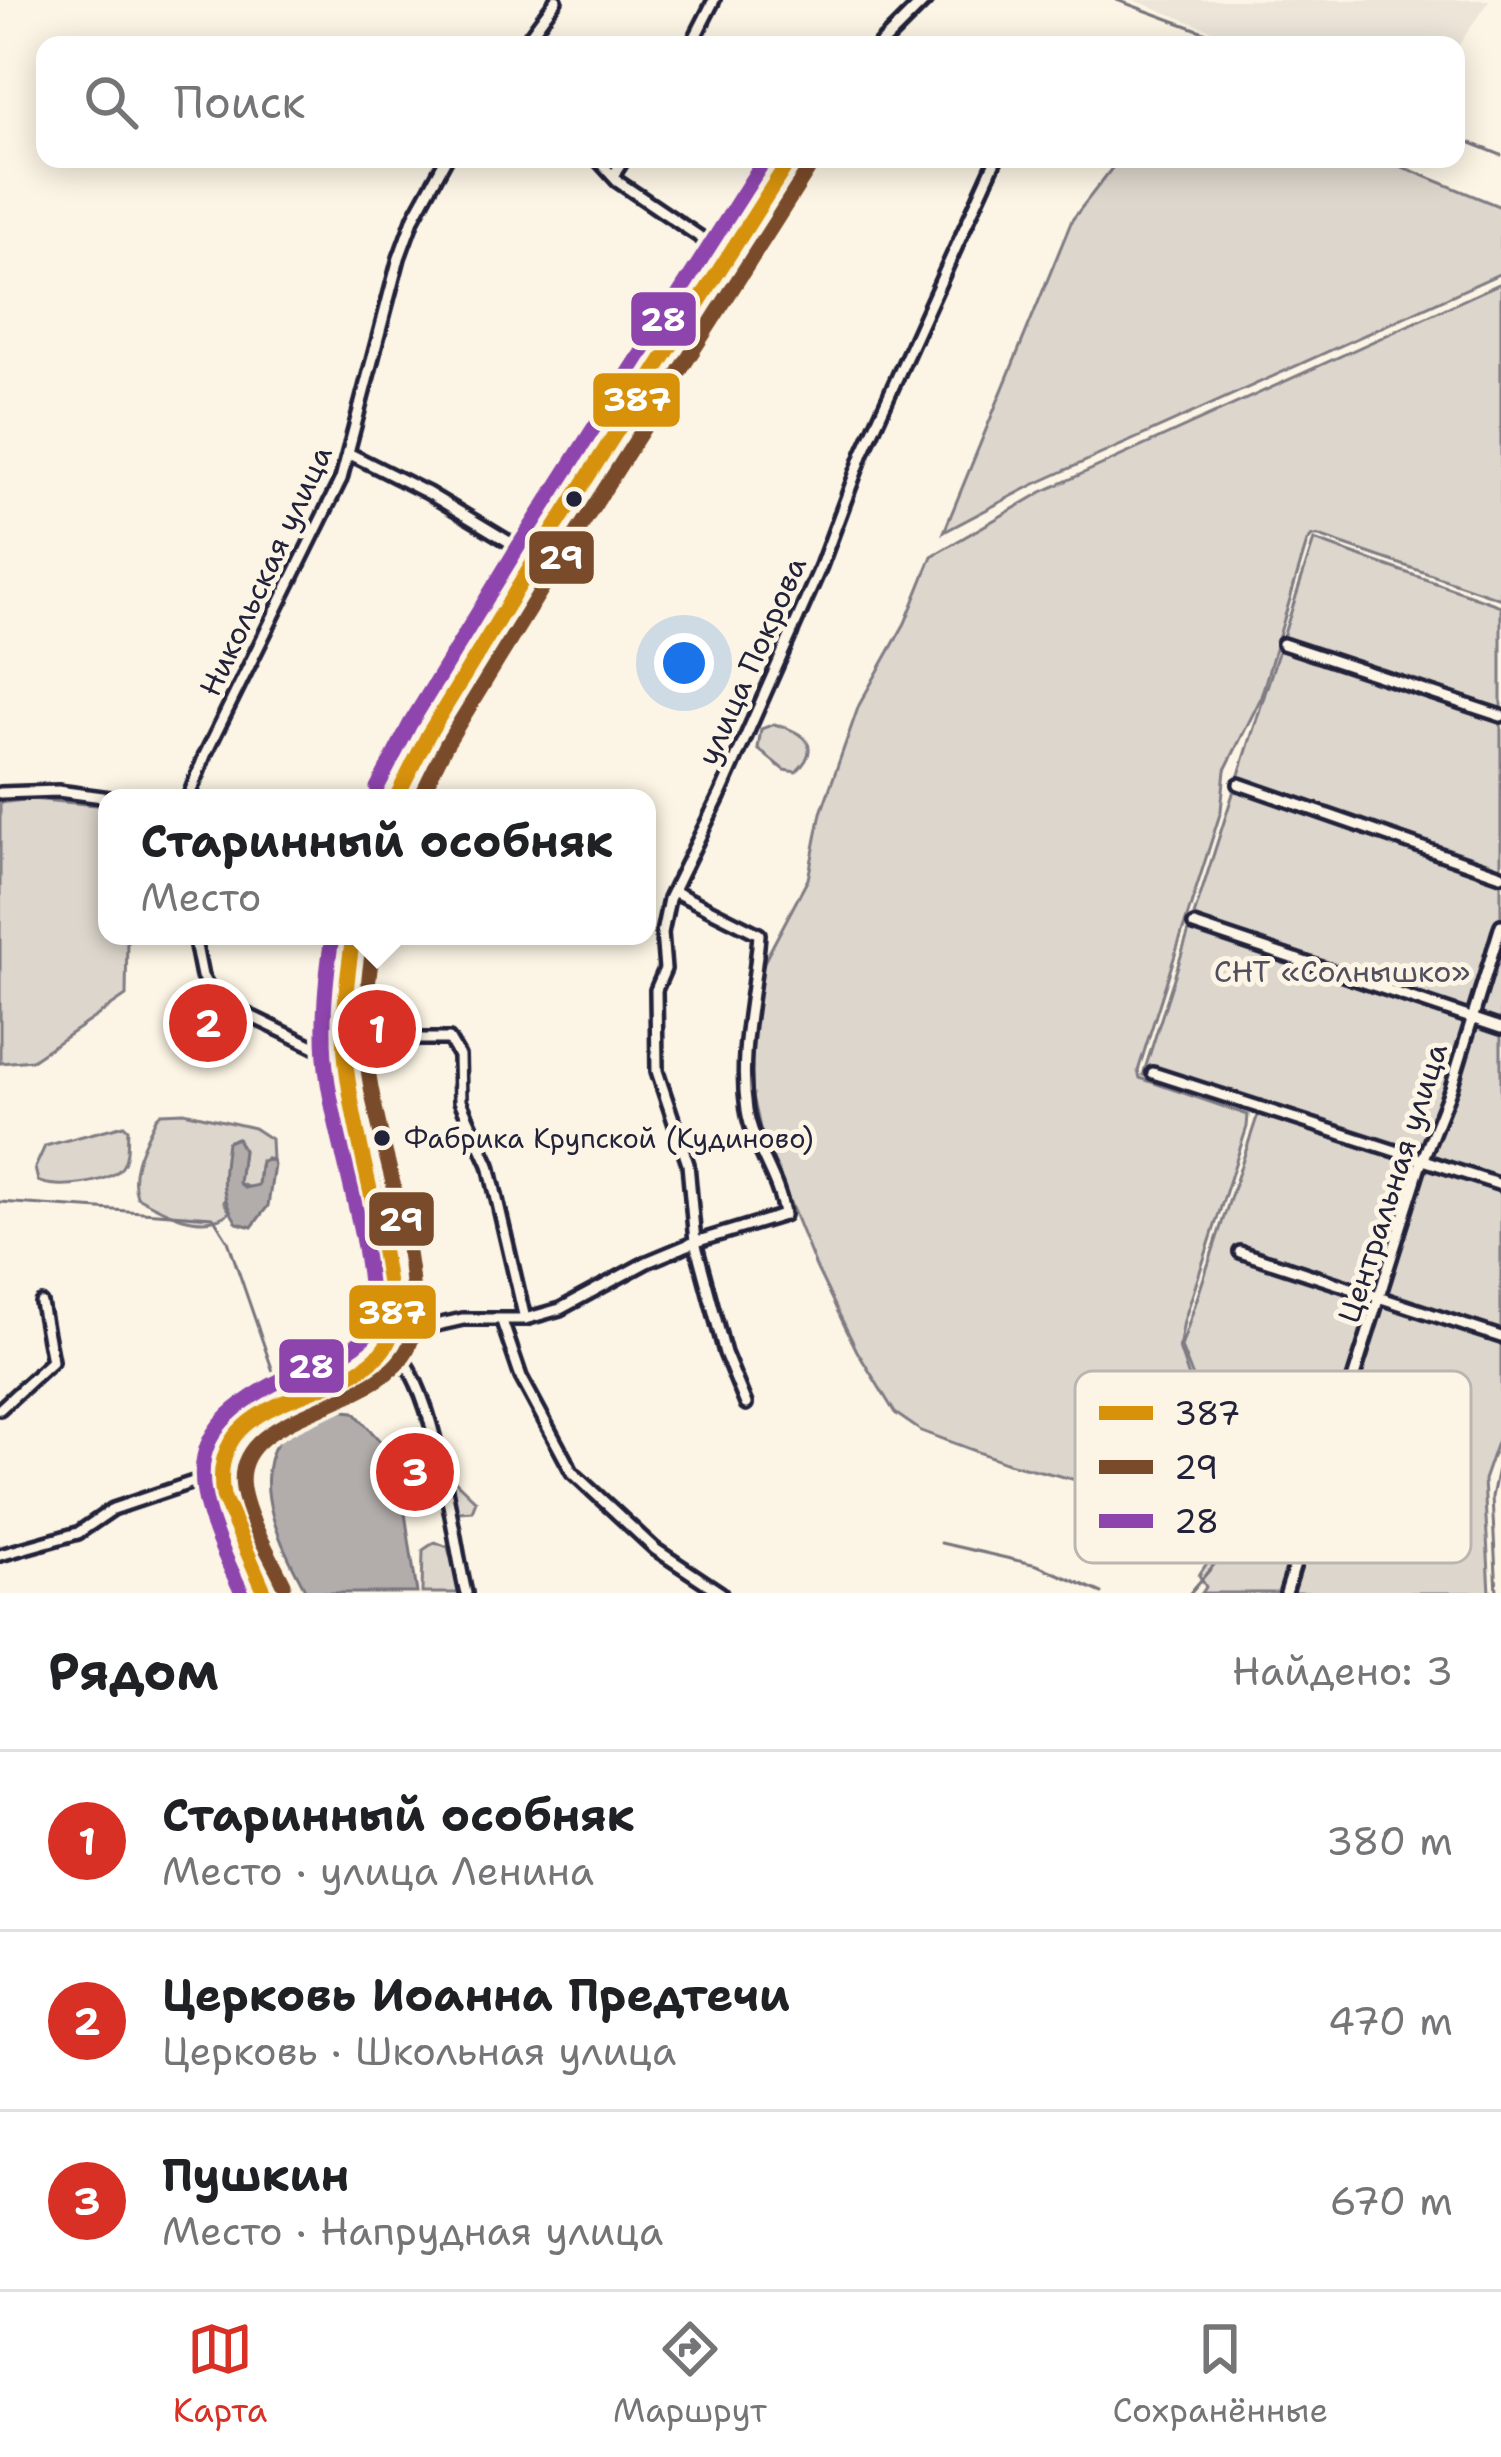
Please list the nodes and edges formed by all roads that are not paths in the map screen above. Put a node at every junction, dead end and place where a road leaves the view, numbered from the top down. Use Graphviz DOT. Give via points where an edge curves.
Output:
graph roads {
  1 [pos="556,0"];
  2 [pos="714,0"];
  3 [pos="920,1"];
  4 [pos="530,36"];
  5 [pos="696,36"];
  6 [pos="888,36"];
  7 [pos="441,168"];
  8 [pos="605,168"];
  9 [pos="618,168"];
  10 [pos="784,168"];
  11 [pos="992,168"];
  12 [pos="613,176"];
  13 [pos="728,256"];
  14 [pos="350,454"];
  15 [pos="536,558"];
  16 [pos="1283,644"];
  17 [pos="1501,716"];
  18 [pos="1239,784"];
  19 [pos="192,789"];
  20 [pos="400,789"];
  21 [pos="0,794"];
  22 [pos="98,796"];
  23 [pos="1501,874"];
  24 [pos="673,891"];
  25 [pos="1501,925"];
  26 [pos="1194,926"];
  27 [pos="196,945"];
  28 [pos="352,945"];
  29 [pos="1472,1019"];
  30 [pos="1501,1028"];
  31 [pos="345,1057"];
  32 [pos="1153,1073"];
  33 [pos="1423,1158"];
  34 [pos="1501,1185"];
  35 [pos="694,1242"];
  36 [pos="1240,1252"];
  37 [pos="1380,1299"];
  38 [pos="41,1303"];
  39 [pos="525,1319"];
  40 [pos="502,1321"];
  41 [pos="1501,1337"];
  42 [pos="390,1340"];
  43 [pos="1357,1371"];
  44 [pos="746,1404"];
  45 [pos="0,1408"];
  46 [pos="220,1473"];
  47 [pos="0,1555"];
  48 [pos="1296,1563"];
  49 [pos="265,1593"];
  50 [pos="466,1593"];
  51 [pos="721,1593"];
  52 [pos="1286,1593"];
  1 -- 4 [label="street"];
  2 -- 5 [label="street"];
  3 -- 6 [label="main road"];
  7 -- 14 [label="street, Никольская улица" via="399,258"];
  8 -- 12 [label="street"];
  9 -- 12 [label="street"];
  10 -- 13 [label="main road"];
  11 -- 24 [label="street, улица Покрова"];
  12 -- 13 [label="street"];
  13 -- 15 [label="main road"];
  14 -- 15 [label="street"];
  14 -- 19 [label="street, Никольская улица"];
  15 -- 20 [label="main road"];
  16 -- 17 [label="street"];
  18 -- 23 [label="street"];
  21 -- 22 [label="street"];
  24 -- 35 [label="street, улица Покрова" via="662,933 654,1055 688,1164"];
  24 -- 35 [label="street" via="759,934 745,1084 752,1133 784,1215"];
  25 -- 29 [label="street, Центральная улица"];
  26 -- 29 [label="street"];
  27 -- 31 [label="street" via="215,998"];
  28 -- 31 [label="main road"];
  29 -- 30 [label="street"];
  29 -- 33 [label="street, Центральная улица"];
  31 -- 39 [label="street" via="417,1039 449,1039 456,1048 460,1101 489,1165"];
  31 -- 42 [label="main road" via="385,1249"];
  32 -- 33 [label="street"];
  33 -- 34 [label="street"];
  33 -- 37 [label="street, Центральная улица"];
  35 -- 39 [label="street" via="560,1310"];
  35 -- 44 [label="street, улица Покрова"];
  36 -- 37 [label="street"];
  37 -- 41 [label="street"];
  37 -- 43 [label="street, Центральная улица"];
  38 -- 45 [label="street" via="52,1361"];
  39 -- 40 [label="street"];
  40 -- 42 [label="street" via="463,1319"];
  40 -- 51 [label="street" via="521,1377 572,1472 655,1549"];
  42 -- 46 [label="main road" via="374,1363 314,1385 255,1420 231,1444"];
  42 -- 50 [label="street" via="442,1457"];
  46 -- 47 [label="street"];
  46 -- 49 [label="main road"];
  48 -- 52 [label="street, Центральная улица"];
}
